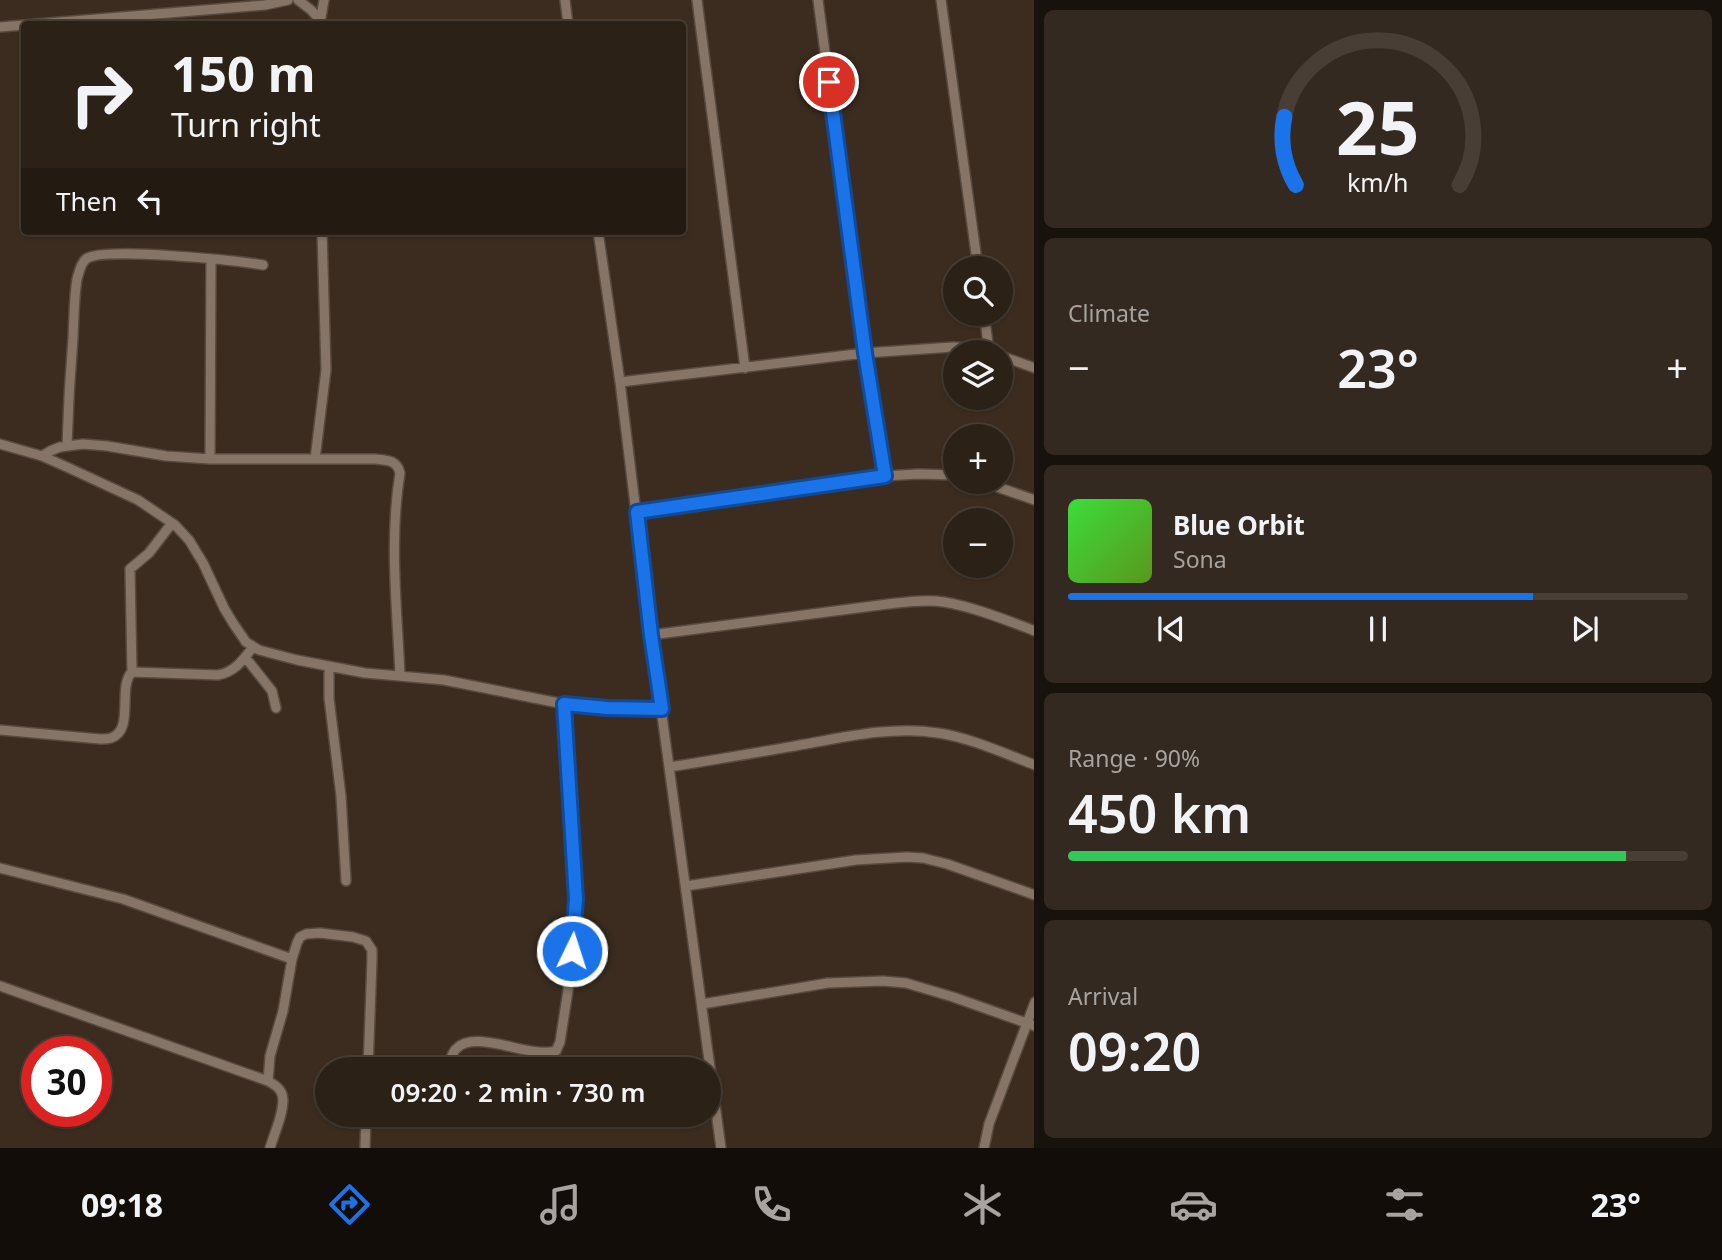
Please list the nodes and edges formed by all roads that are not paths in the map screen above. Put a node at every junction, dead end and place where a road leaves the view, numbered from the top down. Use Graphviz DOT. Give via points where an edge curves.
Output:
graph roads {
  1 [pos="288,0"];
  2 [pos="298,0"];
  3 [pos="324,0"];
  4 [pos="565,0"];
  5 [pos="697,0"];
  6 [pos="818,0"];
  7 [pos="941,0"];
  8 [pos="72,21"];
  9 [pos="319,21"];
  10 [pos="320,21"];
  11 [pos="568,21"];
  12 [pos="21,25"];
  13 [pos="0,27"];
  14 [pos="322,235"];
  15 [pos="599,235"];
  16 [pos="976,256"];
  17 [pos="211,260"];
  18 [pos="263,265"];
  19 [pos="943,348"];
  20 [pos="865,353"];
  21 [pos="1013,360"];
  22 [pos="745,368"];
  23 [pos="1034,368"];
  24 [pos="620,383"];
  25 [pos="0,444"];
  26 [pos="66,446"];
  27 [pos="41,456"];
  28 [pos="315,459"];
  29 [pos="210,460"];
  30 [pos="943,475"];
  31 [pos="885,476"];
  32 [pos="1013,493"];
  33 [pos="1034,500"];
  34 [pos="637,512"];
  35 [pos="172,523"];
  36 [pos="1034,631"];
  37 [pos="651,635"];
  38 [pos="253,647"];
  39 [pos="245,657"];
  40 [pos="329,667"];
  41 [pos="132,672"];
  42 [pos="400,675"];
  43 [pos="564,704"];
  44 [pos="276,708"];
  45 [pos="662,709"];
  46 [pos="0,730"];
  47 [pos="1034,765"];
  48 [pos="669,768"];
  49 [pos="0,867"];
  50 [pos="346,881"];
  51 [pos="686,886"];
  52 [pos="1034,895"];
  53 [pos="292,959"];
  54 [pos="0,986"];
  55 [pos="1034,1002"];
  56 [pos="702,1004"];
  57 [pos="1030,1025"];
  58 [pos="368,1057"];
  59 [pos="452,1057"];
  60 [pos="268,1081"];
  61 [pos="365,1127"];
  62 [pos="270,1148"];
  63 [pos="365,1148"];
  64 [pos="721,1148"];
  65 [pos="984,1148"];
  1 -- 8 [label="street"];
  2 -- 9 [label="street"];
  3 -- 10 [label="street"];
  4 -- 11 [label="street"];
  5 -- 22 [label="street"];
  6 -- 20 [label="street"];
  7 -- 16 [label="street"];
  12 -- 13 [label="street"];
  14 -- 28 [label="street" via="326,370"];
  15 -- 24 [label="street"];
  17 -- 18 [label="street"];
  17 -- 26 [label="street" via="119,254 88,257 83,263 75,299"];
  17 -- 29 [label="street"];
  19 -- 20 [label="street"];
  20 -- 22 [label="street"];
  20 -- 31 [label="street"];
  21 -- 23 [label="street"];
  22 -- 24 [label="street"];
  24 -- 34 [label="street"];
  25 -- 27 [label="street"];
  26 -- 27 [label="street"];
  26 -- 29 [label="street" via="107,446"];
  27 -- 35 [label="street" via="138,500"];
  28 -- 29 [label="street"];
  28 -- 42 [label="street" via="375,459 393,461 399,467 394,523"];
  30 -- 31 [label="street"];
  31 -- 34 [label="street"];
  32 -- 33 [label="street"];
  34 -- 37 [label="street"];
  35 -- 38 [label="street" via="189,540 224,608"];
  35 -- 41 [label="street" via="130,569"];
  36 -- 37 [label="street" via="954,604 926,601"];
  37 -- 45 [label="street"];
  38 -- 39 [label="street"];
  38 -- 40 [label="street"];
  39 -- 41 [label="street" via="229,673 218,675"];
  39 -- 44 [label="street" via="272,691"];
  40 -- 42 [label="street"];
  40 -- 50 [label="street"];
  41 -- 46 [label="street" via="126,682 123,724 111,738"];
  42 -- 43 [label="street"];
  43 -- 45 [label="street"];
  43 -- 59 [label="street" via="576,899 560,1042 556,1051 544,1053 480,1042 464,1044"];
  45 -- 48 [label="street"];
  47 -- 48 [label="street" via="937,733 881,732"];
  48 -- 51 [label="street"];
  49 -- 53 [label="street" via="123,899"];
  51 -- 52 [label="street" via="856,860 907,857 947,864"];
  51 -- 56 [label="street"];
  53 -- 58 [label="street" via="296,943 306,934 353,937 370,944"];
  53 -- 60 [label="street"];
  54 -- 60 [label="street"];
  55 -- 57 [label="street"];
  56 -- 57 [label="street" via="828,984 883,981 953,997"];
  56 -- 64 [label="street"];
  57 -- 65 [label="street" via="989,1124"];
  60 -- 62 [label="street" via="283,1095"];
  61 -- 63 [label="street"];
}
